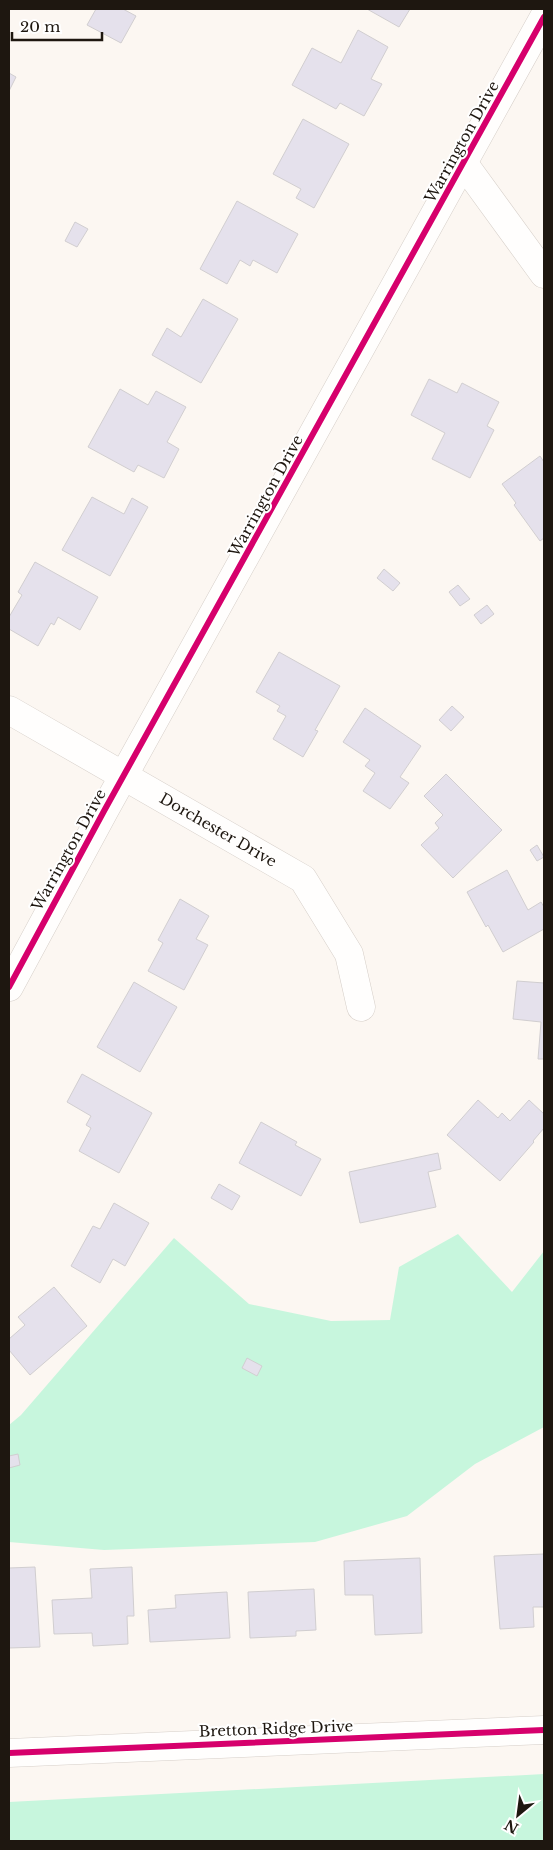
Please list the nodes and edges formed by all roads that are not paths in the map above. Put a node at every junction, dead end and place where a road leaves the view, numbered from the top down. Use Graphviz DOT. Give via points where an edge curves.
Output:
graph roads {
  1 [pos="544,18"];
  2 [pos="464,164"];
  3 [pos="544,274"];
  4 [pos="9,710"];
  5 [pos="124,777"];
  6 [pos="9,987"];
  7 [pos="361,1007"];
  8 [pos="544,1730"];
  9 [pos="9,1753"];
  1 -- 2 [label="street, Warrington Drive"];
  2 -- 3 [label="street"];
  2 -- 5 [label="street, Warrington Drive"];
  4 -- 5 [label="street, Dorchester Drive"];
  5 -- 6 [label="street, Warrington Drive"];
  5 -- 7 [label="street, Dorchester Drive" via="304,879 350,954"];
  8 -- 9 [label="street, Bretton Ridge Drive"];
}
